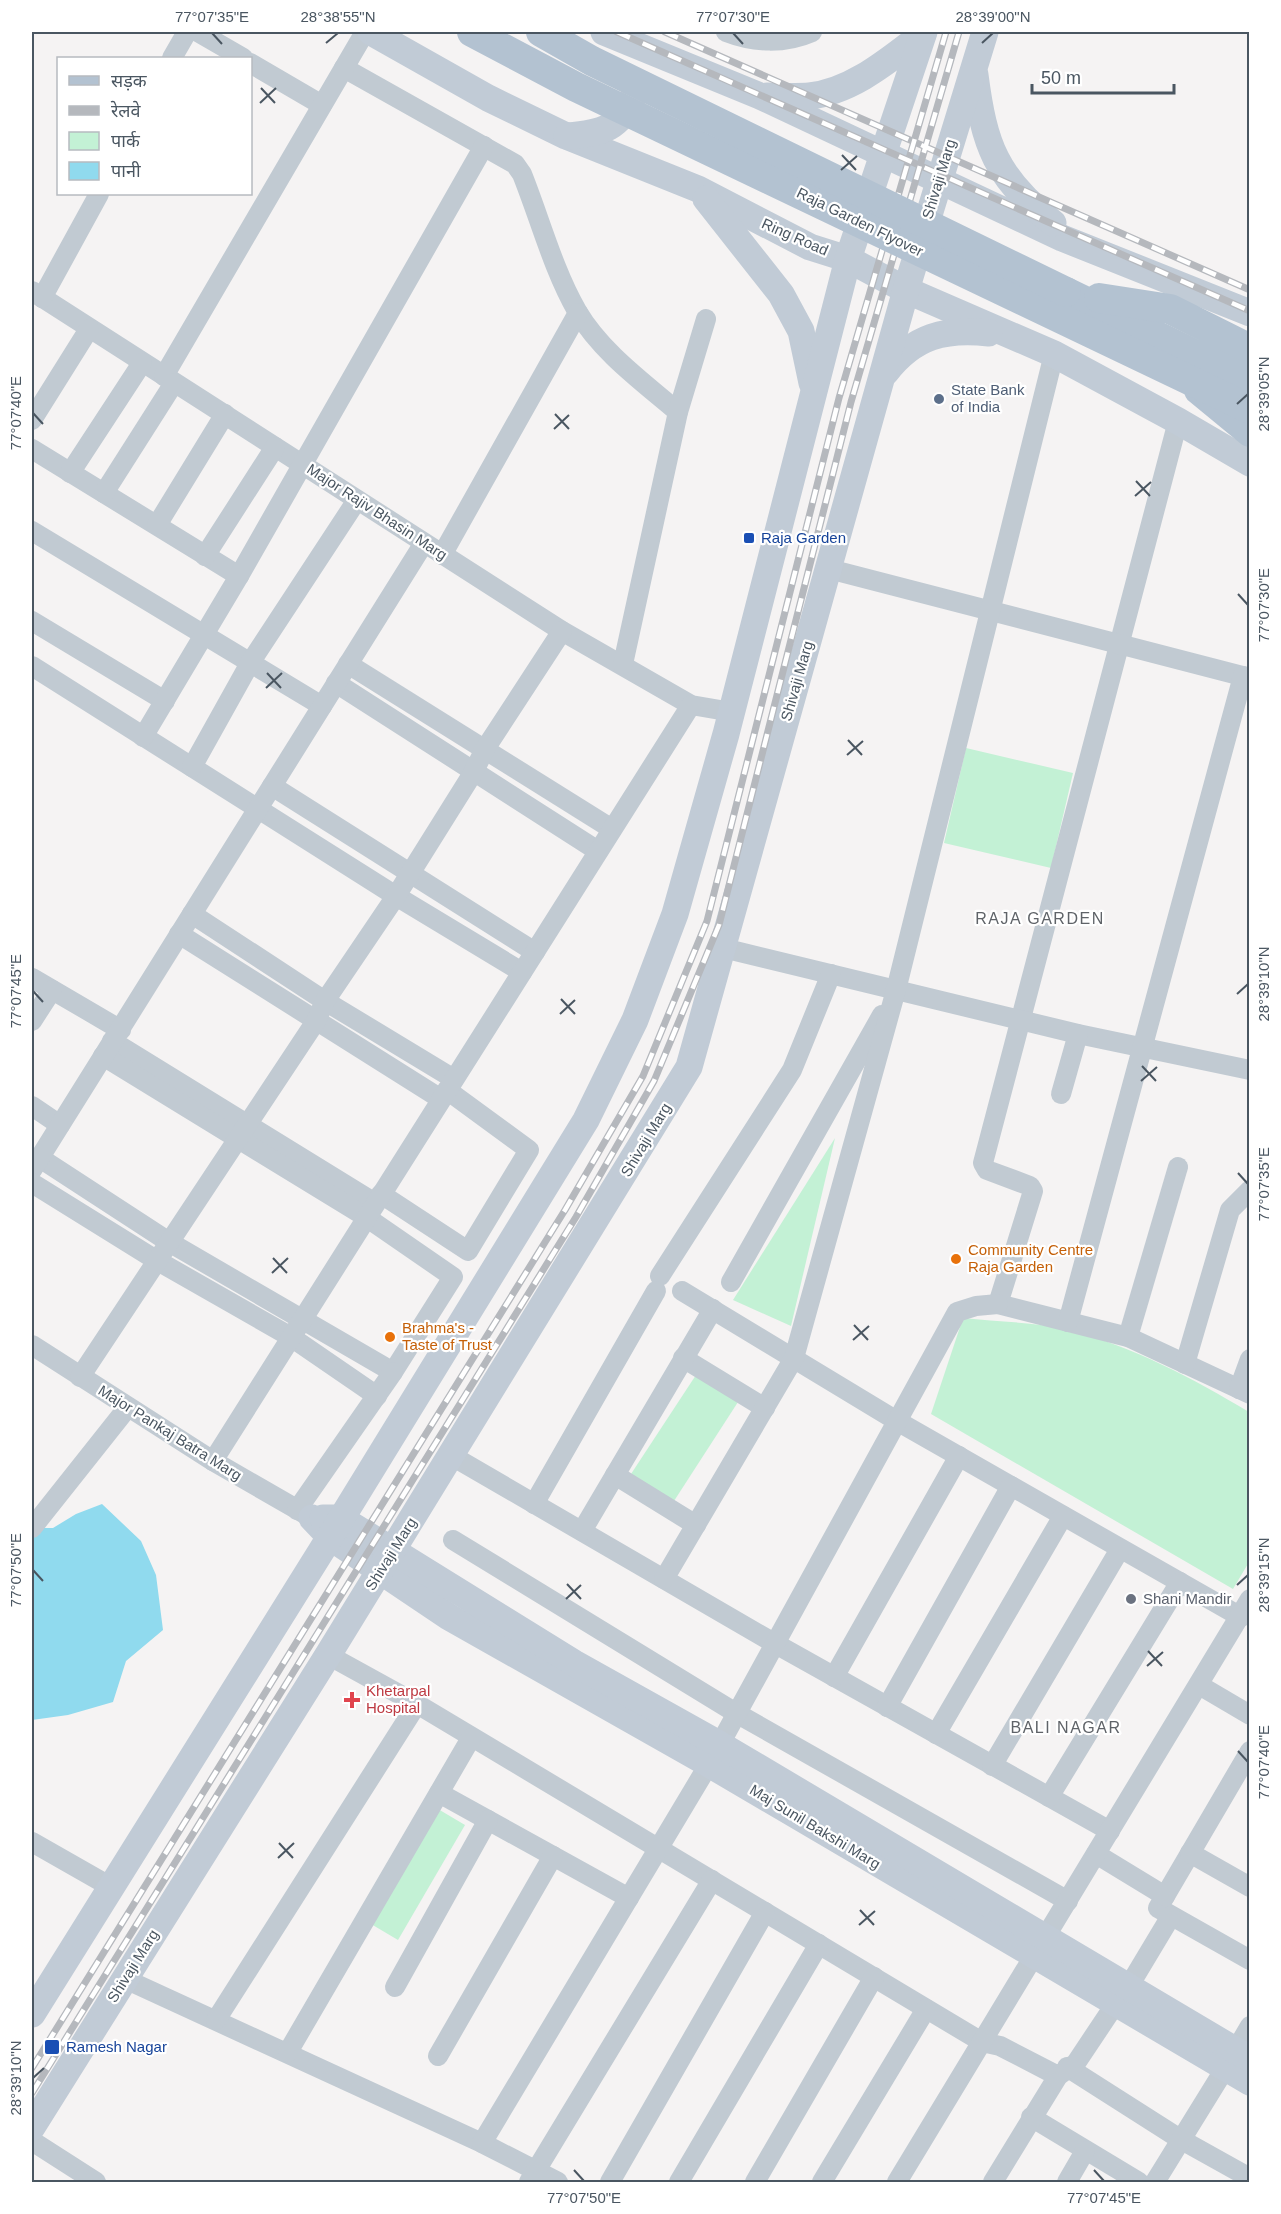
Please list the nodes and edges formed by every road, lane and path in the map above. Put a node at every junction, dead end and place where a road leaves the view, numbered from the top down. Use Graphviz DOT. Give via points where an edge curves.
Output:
graph roads {
  1 [pos="187,32"];
  2 [pos="198,32"];
  3 [pos="365,32"];
  4 [pos="371,32"];
  5 [pos="472,32"];
  6 [pos="541,32"];
  7 [pos="726,32"];
  8 [pos="812,32"];
  9 [pos="985,32"];
  10 [pos="611,33"];
  11 [pos="923,33"];
  12 [pos="173,57"];
  13 [pos="241,57"];
  14 [pos="252,64"];
  15 [pos="344,68"];
  16 [pos="974,68"];
  17 [pos="760,96"];
  18 [pos="322,105"];
  19 [pos="566,136"];
  20 [pos="484,146"];
  21 [pos="883,155"];
  22 [pos="938,179"];
  23 [pos="698,189"];
  24 [pos="98,195"];
  25 [pos="1081,245"];
  26 [pos="848,258"];
  27 [pos="906,290"];
  28 [pos="1066,292"];
  29 [pos="35,295"];
  30 [pos="578,313"];
  31 [pos="1250,313"];
  32 [pos="706,319"];
  33 [pos="89,328"];
  34 [pos="1011,336"];
  35 [pos="1250,350"];
  36 [pos="1054,354"];
  37 [pos="142,363"];
  38 [pos="883,377"];
  39 [pos="1184,377"];
  40 [pos="169,380"];
  41 [pos="1250,381"];
  42 [pos="813,390"];
  43 [pos="1250,409"];
  44 [pos="678,412"];
  45 [pos="225,414"];
  46 [pos="32,420"];
  47 [pos="1178,421"];
  48 [pos="1250,432"];
  49 [pos="275,447"];
  50 [pos="32,449"];
  51 [pos="302,463"];
  52 [pos="1250,463"];
  53 [pos="70,473"];
  54 [pos="104,493"];
  55 [pos="357,500"];
  56 [pos="157,525"];
  57 [pos="32,531"];
  58 [pos="423,543"];
  59 [pos="442,555"];
  60 [pos="205,556"];
  61 [pos="829,568"];
  62 [pos="239,576"];
  63 [pos="988,611"];
  64 [pos="32,621"];
  65 [pos="562,630"];
  66 [pos="203,634"];
  67 [pos="1119,645"];
  68 [pos="250,663"];
  69 [pos="348,664"];
  70 [pos="623,664"];
  71 [pos="32,666"];
  72 [pos="1246,677"];
  73 [pos="336,683"];
  74 [pos="165,700"];
  75 [pos="691,705"];
  76 [pos="322,706"];
  77 [pos="732,712"];
  78 [pos="143,737"];
  79 [pos="485,749"];
  80 [pos="192,767"];
  81 [pos="473,773"];
  82 [pos="272,786"];
  83 [pos="259,807"];
  84 [pos="612,829"];
  85 [pos="598,851"];
  86 [pos="410,871"];
  87 [pos="396,896"];
  88 [pos="192,914"];
  89 [pos="179,934"];
  90 [pos="723,948"];
  91 [pos="535,952"];
  92 [pos="522,972"];
  93 [pos="831,974"];
  94 [pos="32,978"];
  95 [pos="52,990"];
  96 [pos="896,990"];
  97 [pos="325,1001"];
  98 [pos="1022,1020"];
  99 [pos="32,1021"];
  100 [pos="316,1021"];
  101 [pos="1078,1034"];
  102 [pos="112,1043"];
  103 [pos="1143,1048"];
  104 [pos="1250,1070"];
  105 [pos="447,1089"];
  106 [pos="1061,1094"];
  107 [pos="32,1106"];
  108 [pos="60,1125"];
  109 [pos="244,1132"];
  110 [pos="36,1164"];
  111 [pos="1178,1167"];
  112 [pos="32,1183"];
  113 [pos="1250,1190"];
  114 [pos="374,1205"];
  115 [pos="169,1242"];
  116 [pos="468,1251"];
  117 [pos="156,1260"];
  118 [pos="453,1277"];
  119 [pos="731,1282"];
  120 [pos="682,1291"];
  121 [pos="998,1304"];
  122 [pos="713,1309"];
  123 [pos="303,1318"];
  124 [pos="1068,1322"];
  125 [pos="291,1337"];
  126 [pos="1128,1337"];
  127 [pos="32,1345"];
  128 [pos="683,1358"];
  129 [pos="794,1358"];
  130 [pos="1250,1359"];
  131 [pos="1185,1364"];
  132 [pos="393,1372"];
  133 [pos="80,1377"];
  134 [pos="1244,1391"];
  135 [pos="377,1396"];
  136 [pos="128,1407"];
  137 [pos="765,1408"];
  138 [pos="897,1421"];
  139 [pos="452,1456"];
  140 [pos="959,1456"];
  141 [pos="213,1461"];
  142 [pos="615,1475"];
  143 [pos="1011,1486"];
  144 [pos="534,1504"];
  145 [pos="1063,1516"];
  146 [pos="320,1521"];
  147 [pos="696,1525"];
  148 [pos="32,1528"];
  149 [pos="582,1531"];
  150 [pos="453,1540"];
  151 [pos="1120,1549"];
  152 [pos="387,1560"];
  153 [pos="664,1579"];
  154 [pos="1180,1582"];
  155 [pos="1250,1599"];
  156 [pos="1241,1617"];
  157 [pos="774,1643"];
  158 [pos="328,1655"];
  159 [pos="834,1677"];
  160 [pos="1199,1685"];
  161 [pos="417,1704"];
  162 [pos="887,1707"];
  163 [pos="736,1713"];
  164 [pos="1250,1715"];
  165 [pos="936,1734"];
  166 [pos="471,1738"];
  167 [pos="1250,1751"];
  168 [pos="714,1754"];
  169 [pos="992,1766"];
  170 [pos="439,1793"];
  171 [pos="1049,1797"];
  172 [pos="488,1820"];
  173 [pos="1110,1831"];
  174 [pos="32,1842"];
  175 [pos="659,1849"];
  176 [pos="1190,1853"];
  177 [pos="1096,1854"];
  178 [pos="553,1856"];
  179 [pos="712,1880"];
  180 [pos="1249,1886"];
  181 [pos="111,1887"];
  182 [pos="1165,1896"];
  183 [pos="629,1898"];
  184 [pos="1068,1900"];
  185 [pos="765,1912"];
  186 [pos="1171,1916"];
  187 [pos="819,1944"];
  188 [pos="1040,1947"];
  189 [pos="1250,1960"];
  190 [pos="874,1977"];
  191 [pos="125,1979"];
  192 [pos="394,1988"];
  193 [pos="1123,1995"];
  194 [pos="926,2009"];
  195 [pos="32,2014"];
  196 [pos="216,2020"];
  197 [pos="1250,2026"];
  198 [pos="982,2042"];
  199 [pos="288,2052"];
  200 [pos="438,2056"];
  201 [pos="1237,2059"];
  202 [pos="1062,2072"];
  203 [pos="1250,2082"];
  204 [pos="1031,2117"];
  205 [pos="32,2127"];
  206 [pos="1180,2139"];
  207 [pos="32,2141"];
  208 [pos="482,2143"];
  209 [pos="1085,2151"];
  210 [pos="532,2176"];
  211 [pos="1250,2178"];
  212 [pos="96,2182"];
  213 [pos="558,2182"];
  214 [pos="610,2182"];
  215 [pos="679,2182"];
  216 [pos="755,2182"];
  217 [pos="822,2182"];
  218 [pos="897,2182"];
  219 [pos="993,2182"];
  220 [pos="1067,2182"];
  221 [pos="1139,2182"];
  222 [pos="1155,2182"];
  1 -- 12 [label="street"];
  2 -- 13 [label="street"];
  3 -- 15 [label="street"];
  4 -- 19 [label="main road, Ring Road" via="488,98"];
  5 -- 39 [label="main road, Raja Garden Flyover, bridge" via="576,87"];
  6 -- 28 [label="main road, Raja Garden Flyover, bridge" via="592,61"];
  7 -- 8 [label="street" via="787,42"];
  9 -- 16 [label="main road, Shivaji Marg"];
  10 -- 17 [label="main road"];
  10 -- 19 [label="main road" via="636,71 631,105 615,124 598,133"];
  11 -- 17 [label="main road" via="883,65 847,84 811,96"];
  11 -- 21 [label="main road"];
  14 -- 18 [label="street"];
  15 -- 18 [label="street"];
  15 -- 20 [label="street"];
  16 -- 22 [label="main road, Shivaji Marg"];
  16 -- 25 [label="main road" via="981,121 997,165 1023,198"];
  17 -- 21 [label="main road"];
  18 -- 40 [label="street"];
  19 -- 23 [label="main road, Ring Road"];
  20 -- 30 [label="street" via="511,160 522,174"];
  20 -- 51 [label="street"];
  21 -- 22 [label="main road"];
  21 -- 26 [label="main road"];
  22 -- 25 [label="main road"];
  22 -- 27 [label="main road, Shivaji Marg"];
  23 -- 26 [label="main road, Ring Road" via="810,247"];
  23 -- 42 [label="main road" via="781,294 801,331"];
  24 -- 29 [label="street"];
  25 -- 31 [label="main road"];
  26 -- 27 [label="main road, Ring Road"];
  26 -- 42 [label="main road"];
  27 -- 34 [label="main road, Ring Road"];
  27 -- 38 [label="main road, Shivaji Marg"];
  28 -- 35 [label="main road" via="1170,309"];
  28 -- 41 [label="main road, Raja Garden Flyover"];
  29 -- 33 [label="street, Major Rajiv Bhasin Marg"];
  30 -- 44 [label="street" via="610,353"];
  30 -- 59 [label="street"];
  32 -- 44 [label="street"];
  33 -- 37 [label="street, Major Rajiv Bhasin Marg"];
  33 -- 46 [label="street"];
  34 -- 36 [label="main road, Ring Road"];
  34 -- 38 [label="main road" via="960,330 917,342"];
  36 -- 47 [label="main road, Ring Road"];
  36 -- 63 [label="street"];
  37 -- 40 [label="street, Major Rajiv Bhasin Marg"];
  37 -- 53 [label="street"];
  38 -- 61 [label="main road, Shivaji Marg"];
  39 -- 43 [label="main road, Raja Garden Flyover, bridge"];
  39 -- 48 [label="main road, bridge"];
  40 -- 45 [label="street, Major Rajiv Bhasin Marg"];
  40 -- 54 [label="street"];
  42 -- 77 [label="main road"];
  44 -- 70 [label="street"];
  45 -- 49 [label="street, Major Rajiv Bhasin Marg"];
  45 -- 56 [label="street"];
  47 -- 52 [label="main road, Ring Road"];
  47 -- 67 [label="street"];
  49 -- 51 [label="street, Major Rajiv Bhasin Marg"];
  49 -- 60 [label="street"];
  50 -- 53 [label="street"];
  51 -- 55 [label="street, Major Rajiv Bhasin Marg"];
  51 -- 62 [label="street"];
  53 -- 54 [label="street"];
  54 -- 56 [label="street"];
  55 -- 58 [label="street, Major Rajiv Bhasin Marg"];
  55 -- 68 [label="street"];
  56 -- 60 [label="street"];
  57 -- 66 [label="street"];
  58 -- 59 [label="street, Major Rajiv Bhasin Marg"];
  58 -- 69 [label="street"];
  59 -- 65 [label="street, Major Rajiv Bhasin Marg"];
  60 -- 62 [label="street"];
  61 -- 63 [label="street"];
  61 -- 90 [label="main road, Shivaji Marg"];
  62 -- 66 [label="street"];
  63 -- 67 [label="street"];
  63 -- 96 [label="street"];
  64 -- 74 [label="street"];
  65 -- 70 [label="street, Major Rajiv Bhasin Marg"];
  65 -- 79 [label="street"];
  66 -- 68 [label="street"];
  66 -- 74 [label="street"];
  67 -- 72 [label="street"];
  67 -- 98 [label="street"];
  68 -- 76 [label="street"];
  68 -- 80 [label="street"];
  69 -- 73 [label="street"];
  69 -- 79 [label="street"];
  70 -- 75 [label="street, Major Rajiv Bhasin Marg"];
  71 -- 78 [label="street"];
  72 -- 103 [label="street"];
  73 -- 76 [label="street"];
  73 -- 81 [label="street"];
  74 -- 78 [label="street"];
  75 -- 77 [label="street, Major Rajiv Bhasin Marg"];
  75 -- 84 [label="street"];
  76 -- 82 [label="street"];
  77 -- 146 [label="main road" via="675,914 635,1020 586,1120"];
  78 -- 80 [label="street"];
  79 -- 81 [label="street"];
  79 -- 84 [label="street"];
  80 -- 83 [label="street"];
  81 -- 85 [label="street"];
  81 -- 86 [label="street"];
  82 -- 83 [label="street"];
  82 -- 86 [label="street"];
  83 -- 87 [label="street"];
  83 -- 88 [label="street"];
  84 -- 85 [label="street"];
  85 -- 91 [label="street"];
  86 -- 87 [label="street"];
  86 -- 91 [label="street"];
  87 -- 92 [label="street"];
  87 -- 97 [label="street"];
  88 -- 89 [label="street"];
  88 -- 97 [label="street"];
  89 -- 100 [label="street"];
  89 -- 102 [label="street"];
  90 -- 93 [label="street"];
  90 -- 139 [label="main road, Shivaji Marg" via="689,1067"];
  91 -- 92 [label="street"];
  92 -- 105 [label="street"];
  93 -- 96 [label="street"];
  93 -- 144 [label="street" via="792,1070 658,1284"];
  94 -- 95 [label="street"];
  95 -- 99 [label="street"];
  95 -- 102 [label="street"];
  96 -- 98 [label="street"];
  96 -- 119 [label="street"];
  96 -- 129 [label="street"];
  97 -- 100 [label="street"];
  97 -- 105 [label="street"];
  98 -- 101 [label="street"];
  98 -- 121 [label="street" via="983,1163 987,1170 1028,1185 1034,1191"];
  100 -- 105 [label="street"];
  100 -- 109 [label="street"];
  101 -- 103 [label="street"];
  101 -- 106 [label="street"];
  102 -- 108 [label="street"];
  102 -- 109 [label="street"];
  103 -- 104 [label="street"];
  103 -- 124 [label="street"];
  105 -- 114 [label="street"];
  105 -- 116 [label="street" via="529,1150"];
  107 -- 108 [label="street"];
  108 -- 110 [label="street"];
  109 -- 114 [label="street"];
  109 -- 115 [label="street"];
  110 -- 115 [label="street"];
  111 -- 126 [label="street"];
  112 -- 117 [label="street"];
  113 -- 131 [label="street" via="1230,1210"];
  114 -- 116 [label="street"];
  114 -- 118 [label="street"];
  114 -- 123 [label="street"];
  115 -- 117 [label="street"];
  115 -- 123 [label="street"];
  116 -- 118 [label="street"];
  117 -- 125 [label="street"];
  117 -- 133 [label="street"];
  118 -- 132 [label="street"];
  120 -- 122 [label="street"];
  121 -- 124 [label="street"];
  121 -- 138 [label="street" via="957,1312"];
  122 -- 128 [label="street"];
  122 -- 129 [label="street"];
  123 -- 125 [label="street"];
  123 -- 132 [label="street"];
  124 -- 126 [label="street"];
  125 -- 135 [label="street"];
  125 -- 141 [label="street"];
  126 -- 131 [label="street"];
  127 -- 133 [label="street, Major Pankaj Batra Marg"];
  128 -- 137 [label="street"];
  128 -- 142 [label="street"];
  129 -- 137 [label="street"];
  129 -- 138 [label="street"];
  130 -- 134 [label="street"];
  131 -- 134 [label="street"];
  132 -- 135 [label="street"];
  133 -- 136 [label="street, Major Pankaj Batra Marg"];
  135 -- 146 [label="street"];
  136 -- 141 [label="street, Major Pankaj Batra Marg"];
  136 -- 148 [label="street"];
  137 -- 147 [label="street"];
  138 -- 140 [label="street"];
  138 -- 157 [label="street"];
  139 -- 144 [label="street"];
  139 -- 152 [label="main road, Shivaji Marg"];
  140 -- 143 [label="street"];
  140 -- 159 [label="street"];
  141 -- 146 [label="street, Major Pankaj Batra Marg"];
  142 -- 147 [label="street"];
  142 -- 149 [label="street"];
  143 -- 145 [label="street"];
  143 -- 162 [label="street"];
  144 -- 149 [label="street"];
  145 -- 151 [label="street"];
  145 -- 165 [label="street"];
  146 -- 152 [label="main road, Maj Sunil Bakshi Marg"];
  146 -- 181 [label="main road"];
  147 -- 153 [label="street"];
  149 -- 153 [label="street"];
  150 -- 163 [label="street"];
  151 -- 154 [label="street"];
  151 -- 169 [label="street"];
  152 -- 158 [label="main road, Shivaji Marg"];
  152 -- 168 [label="main road, Maj Sunil Bakshi Marg" via="449,1617"];
  153 -- 157 [label="street"];
  154 -- 156 [label="street"];
  154 -- 171 [label="street"];
  155 -- 156 [label="street"];
  156 -- 160 [label="street"];
  157 -- 159 [label="street"];
  157 -- 163 [label="street"];
  158 -- 161 [label="street"];
  158 -- 191 [label="main road, Shivaji Marg"];
  159 -- 162 [label="street"];
  160 -- 164 [label="street"];
  160 -- 173 [label="street"];
  161 -- 166 [label="street"];
  161 -- 196 [label="street"];
  162 -- 165 [label="street"];
  163 -- 168 [label="street"];
  163 -- 184 [label="street"];
  165 -- 169 [label="street"];
  166 -- 170 [label="street"];
  166 -- 175 [label="street"];
  167 -- 176 [label="street"];
  168 -- 175 [label="street"];
  168 -- 188 [label="main road, Maj Sunil Bakshi Marg"];
  169 -- 171 [label="street"];
  170 -- 172 [label="street"];
  170 -- 199 [label="street"];
  171 -- 173 [label="street"];
  172 -- 178 [label="street"];
  172 -- 192 [label="street"];
  173 -- 177 [label="street"];
  174 -- 181 [label="street"];
  175 -- 179 [label="street"];
  175 -- 183 [label="street"];
  176 -- 180 [label="street"];
  176 -- 182 [label="street"];
  177 -- 182 [label="street"];
  177 -- 184 [label="street"];
  178 -- 183 [label="street"];
  178 -- 200 [label="street"];
  179 -- 185 [label="street"];
  179 -- 210 [label="street"];
  181 -- 195 [label="main road"];
  182 -- 186 [label="street" via="1158,1908"];
  183 -- 208 [label="street"];
  184 -- 188 [label="street"];
  185 -- 187 [label="street"];
  185 -- 214 [label="street"];
  186 -- 189 [label="street"];
  186 -- 193 [label="street"];
  187 -- 190 [label="street"];
  187 -- 215 [label="street"];
  188 -- 193 [label="main road, Maj Sunil Bakshi Marg"];
  188 -- 198 [label="street"];
  190 -- 194 [label="street"];
  190 -- 216 [label="street"];
  191 -- 196 [label="street"];
  191 -- 205 [label="main road, Shivaji Marg"];
  193 -- 201 [label="main road, Maj Sunil Bakshi Marg"];
  193 -- 202 [label="street" via="1076,2063"];
  194 -- 198 [label="street"];
  194 -- 217 [label="street"];
  196 -- 199 [label="street"];
  197 -- 201 [label="street"];
  198 -- 202 [label="street"];
  198 -- 218 [label="street"];
  199 -- 208 [label="street"];
  201 -- 203 [label="main road, Maj Sunil Bakshi Marg"];
  201 -- 206 [label="street"];
  202 -- 204 [label="street"];
  202 -- 206 [label="street"];
  204 -- 209 [label="street"];
  204 -- 219 [label="street"];
  206 -- 211 [label="street"];
  206 -- 222 [label="street"];
  207 -- 212 [label="street"];
  208 -- 210 [label="street"];
  209 -- 220 [label="street"];
  209 -- 221 [label="street"];
  210 -- 213 [label="street"];
}
